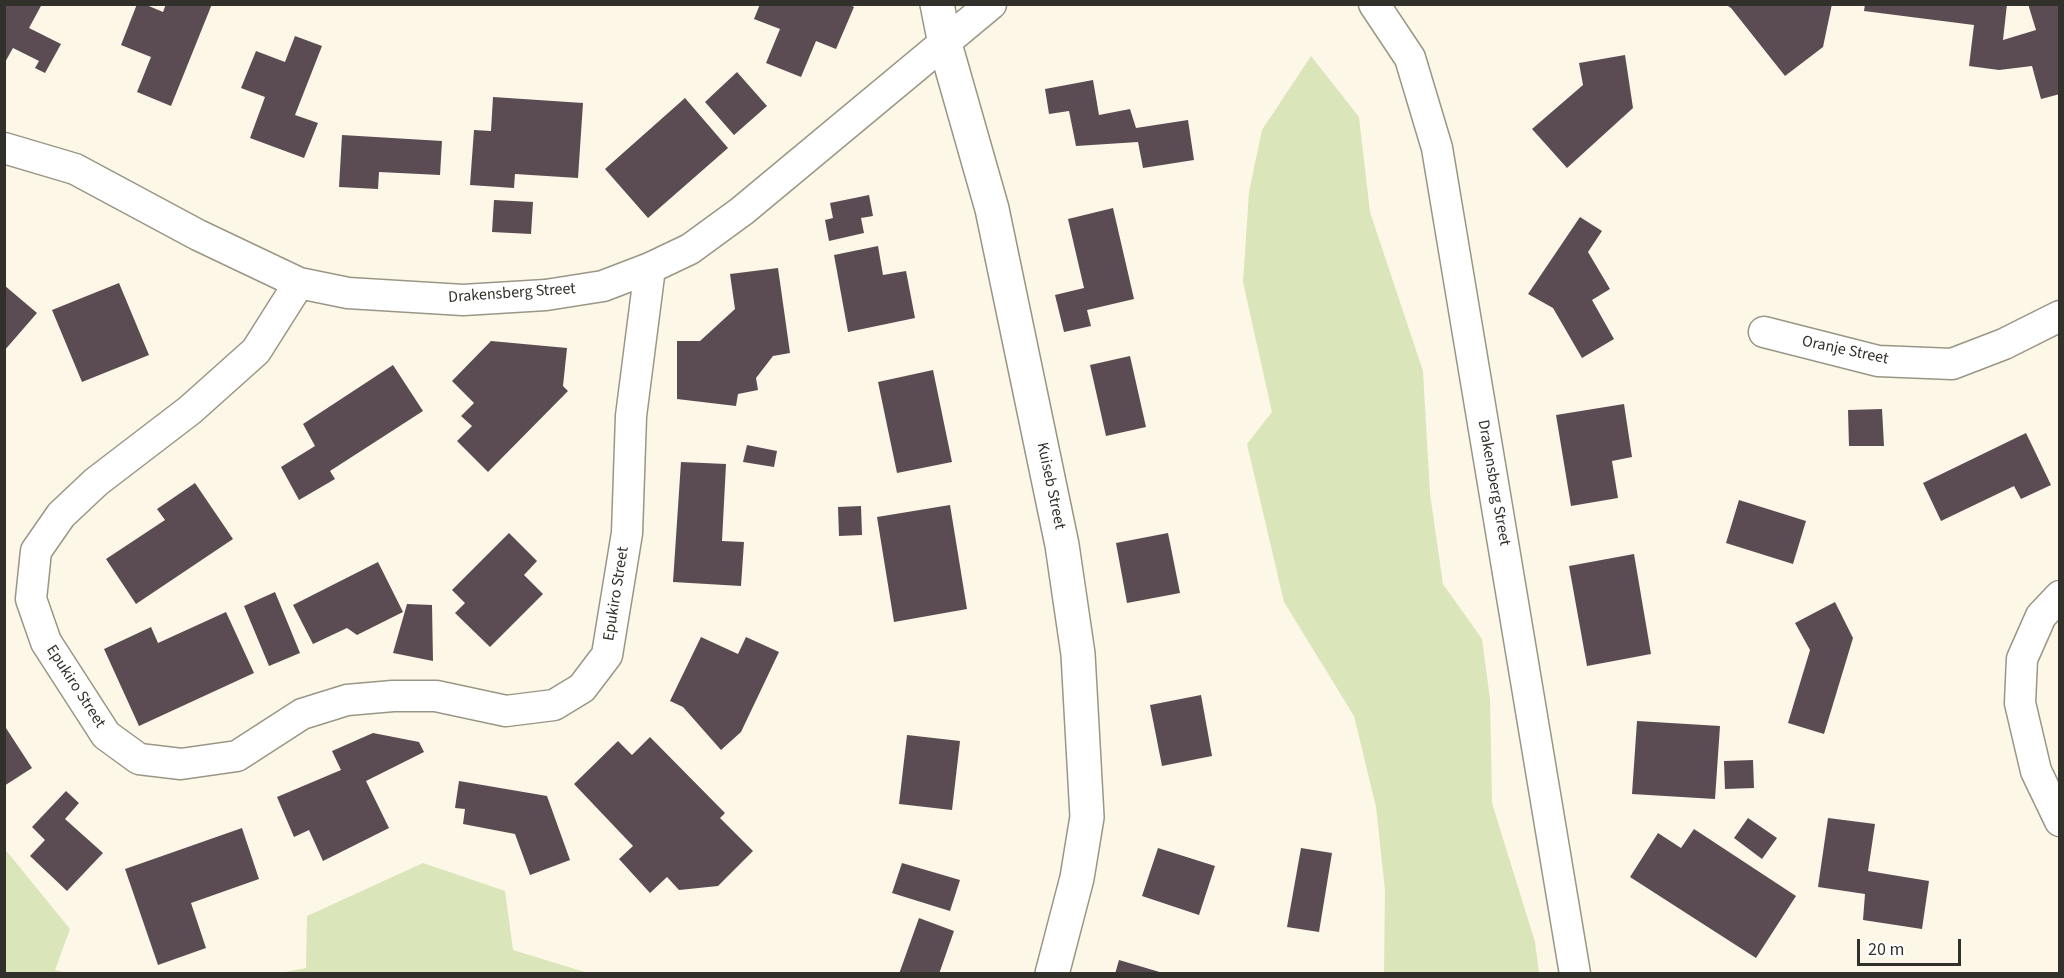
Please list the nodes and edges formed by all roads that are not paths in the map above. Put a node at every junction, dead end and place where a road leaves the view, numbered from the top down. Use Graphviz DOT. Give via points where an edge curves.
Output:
graph roads {
  1 [pos="937,4"];
  2 [pos="992,4"];
  3 [pos="1374,4"];
  4 [pos="945,44"];
  5 [pos="4,148"];
  6 [pos="650,268"];
  7 [pos="299,283"];
  8 [pos="2060,316"];
  9 [pos="1764,332"];
  10 [pos="2060,596"];
  11 [pos="2060,820"];
  12 [pos="1052,974"];
  13 [pos="1575,974"];
  1 -- 4 [label="street, Kuiseb Street"];
  2 -- 4 [label="street, Drakensberg Street"];
  3 -- 13 [label="street, Drakensberg Street" via="1410,58 1437,148"];
  4 -- 6 [label="street, Drakensberg Street" via="742,211 690,249"];
  4 -- 12 [label="street, Kuiseb Street" via="992,209 1062,544 1078,654 1087,817 1077,878"];
  5 -- 7 [label="street, Drakensberg Street" via="75,169 198,235"];
  6 -- 7 [label="street, Drakensberg Street" via="603,286 546,295 463,300 348,293"];
  6 -- 7 [label="street, Epukiro Street" via="631,416 627,533 607,655 582,688 554,705 506,711 436,696 347,700 302,714 237,756 180,764 140,759 106,735 46,642 31,599 36,551 61,515 96,482 190,410 256,351"];
  8 -- 9 [label="street, Oranje Street" via="1952,364 1878,361"];
  10 -- 11 [label="street" via="2041,616 2022,659 2020,703 2036,771"];
}
